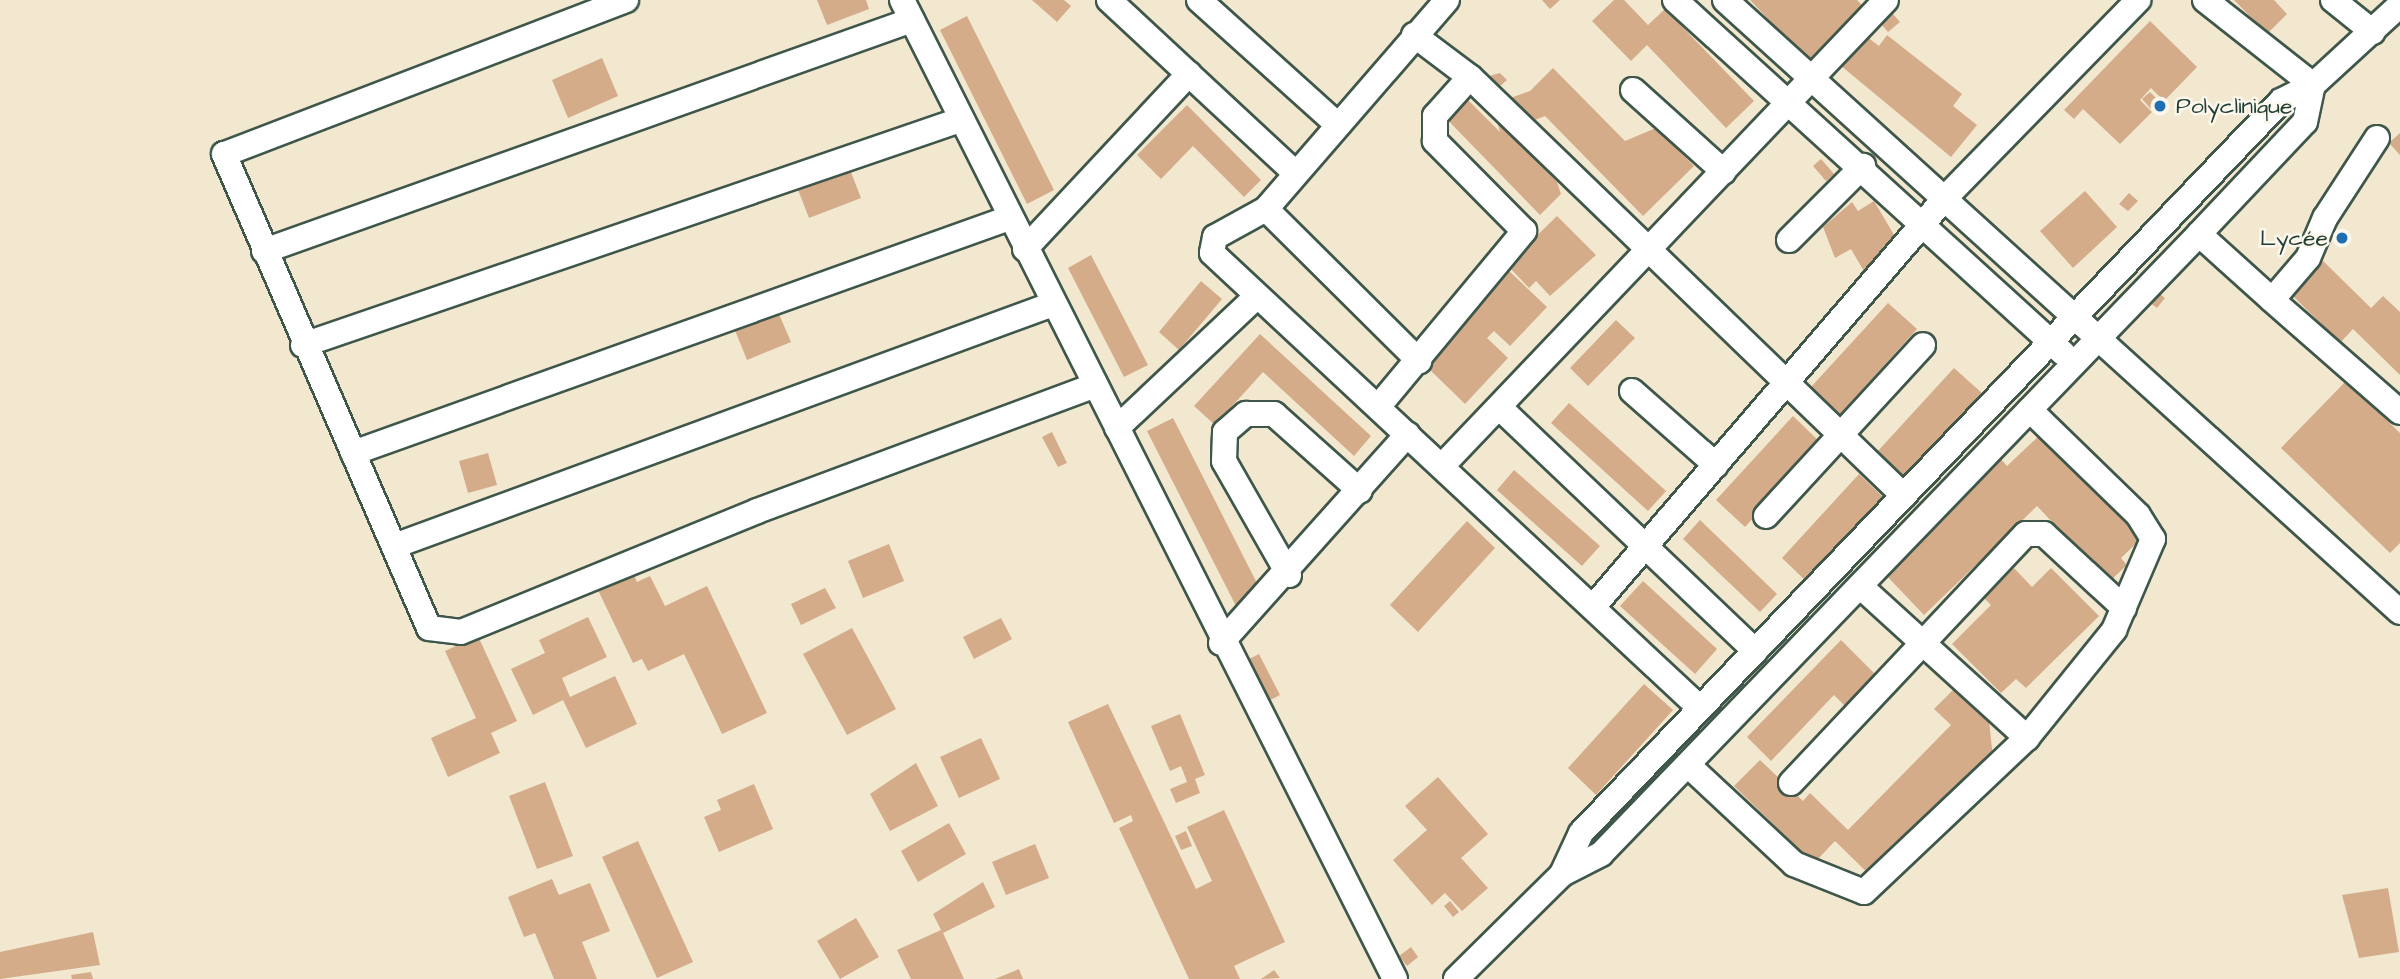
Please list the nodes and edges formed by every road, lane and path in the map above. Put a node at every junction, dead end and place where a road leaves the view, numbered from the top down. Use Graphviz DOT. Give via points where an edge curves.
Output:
graph roads {
  1 [pos="626,0"];
  2 [pos="1109,0"];
  3 [pos="1199,0"];
  4 [pos="1447,0"];
  5 [pos="1675,0"];
  6 [pos="1725,0"];
  7 [pos="1886,0"];
  8 [pos="2138,0"];
  9 [pos="2205,0"];
  10 [pos="2333,0"];
  11 [pos="2400,5"];
  12 [pos="907,10"];
  13 [pos="2372,32"];
  14 [pos="1414,35"];
  15 [pos="1189,74"];
  16 [pos="1470,77"];
  17 [pos="1812,80"];
  18 [pos="2314,85"];
  19 [pos="1633,90"];
  20 [pos="1791,102"];
  21 [pos="960,120"];
  22 [pos="1338,125"];
  23 [pos="2377,138"];
  24 [pos="1863,166"];
  25 [pos="1724,172"];
  26 [pos="1296,174"];
  27 [pos="1945,198"];
  28 [pos="1266,209"];
  29 [pos="1009,218"];
  30 [pos="1925,222"];
  31 [pos="2199,234"];
  32 [pos="1789,240"];
  33 [pos="1025,249"];
  34 [pos="1648,250"];
  35 [pos="264,251"];
  36 [pos="1255,298"];
  37 [pos="2272,300"];
  38 [pos="1053,304"];
  39 [pos="2075,318"];
  40 [pos="2098,340"];
  41 [pos="2051,343"];
  42 [pos="303,345"];
  43 [pos="1923,345"];
  44 [pos="1419,361"];
  45 [pos="2075,363"];
  46 [pos="1095,385"];
  47 [pos="1785,385"];
  48 [pos="1632,391"];
  49 [pos="1378,407"];
  50 [pos="1499,407"];
  51 [pos="2030,410"];
  52 [pos="2400,412"];
  53 [pos="1117,428"];
  54 [pos="1408,435"];
  55 [pos="1839,436"];
  56 [pos="353,453"];
  57 [pos="1443,465"];
  58 [pos="1716,465"];
  59 [pos="1360,491"];
  60 [pos="1903,496"];
  61 [pos="1766,516"];
  62 [pos="397,545"];
  63 [pos="1644,548"];
  64 [pos="1289,575"];
  65 [pos="1860,586"];
  66 [pos="1593,607"];
  67 [pos="2124,608"];
  68 [pos="2400,612"];
  69 [pos="1221,643"];
  70 [pos="1922,644"];
  71 [pos="1755,651"];
  72 [pos="1700,708"];
  73 [pos="2027,738"];
  74 [pos="1688,765"];
  75 [pos="1791,783"];
  76 [pos="1562,874"];
  77 [pos="1395,979"];
  78 [pos="1456,979"];
  1 -- 35 [label="street" via="232,146 224,154"];
  2 -- 15 [label="street"];
  3 -- 22 [label="street"];
  4 -- 14 [label="street"];
  5 -- 20 [label="street"];
  6 -- 17 [label="street"];
  7 -- 17 [label="street"];
  8 -- 27 [label="street"];
  9 -- 18 [label="street"];
  10 -- 13 [label="street"];
  11 -- 13 [label="street"];
  12 -- 21 [label="street"];
  12 -- 35 [label="street"];
  13 -- 18 [label="street"];
  14 -- 16 [label="street"];
  14 -- 22 [label="street"];
  15 -- 26 [label="street"];
  15 -- 33 [label="street"];
  16 -- 34 [label="street"];
  16 -- 44 [label="street" via="1435,117 1435,141 1524,231"];
  17 -- 20 [label="street"];
  17 -- 27 [label="street"];
  18 -- 31 [label="street" via="2305,122"];
  18 -- 39 [label="street" via="2281,101"];
  19 -- 25 [label="street"];
  20 -- 24 [label="street"];
  20 -- 25 [label="street"];
  21 -- 29 [label="street"];
  21 -- 42 [label="street"];
  22 -- 26 [label="street"];
  23 -- 37 [label="street" via="2325,218 2308,258"];
  24 -- 30 [label="street"];
  24 -- 32 [label="street"];
  25 -- 34 [label="street"];
  26 -- 28 [label="street"];
  27 -- 30 [label="street"];
  27 -- 39 [label="street"];
  28 -- 36 [label="street" via="1215,237 1212,253"];
  28 -- 44 [label="street"];
  29 -- 33 [label="street"];
  29 -- 56 [label="street"];
  30 -- 41 [label="street"];
  30 -- 47 [label="street"];
  31 -- 37 [label="street"];
  31 -- 40 [label="street"];
  33 -- 38 [label="street"];
  34 -- 47 [label="street"];
  34 -- 50 [label="street"];
  35 -- 42 [label="street"];
  36 -- 49 [label="street"];
  36 -- 53 [label="street"];
  37 -- 52 [label="street"];
  38 -- 46 [label="street"];
  38 -- 62 [label="street"];
  39 -- 40 [label="street"];
  39 -- 41 [label="street"];
  40 -- 45 [label="street"];
  40 -- 68 [label="street"];
  41 -- 45 [label="street"];
  41 -- 60 [label="street"];
  42 -- 56 [label="street"];
  43 -- 55 [label="street"];
  44 -- 49 [label="street"];
  45 -- 51 [label="street"];
  46 -- 53 [label="street"];
  46 -- 62 [label="street" via="757,511 461,632 429,628"];
  47 -- 55 [label="street"];
  47 -- 58 [label="street"];
  48 -- 58 [label="street"];
  49 -- 54 [label="street"];
  50 -- 57 [label="street"];
  50 -- 63 [label="street"];
  51 -- 65 [label="street"];
  51 -- 67 [label="street" via="2138,515 2153,539"];
  53 -- 69 [label="street"];
  54 -- 57 [label="street"];
  54 -- 59 [label="street"];
  55 -- 60 [label="street"];
  55 -- 61 [label="street"];
  56 -- 62 [label="street"];
  57 -- 66 [label="street"];
  58 -- 63 [label="street"];
  59 -- 64 [label="street"];
  59 -- 64 [label="street" via="1274,414 1246,414 1224,432 1224,461"];
  60 -- 71 [label="street"];
  63 -- 66 [label="street"];
  63 -- 71 [label="street"];
  64 -- 69 [label="street"];
  65 -- 70 [label="street"];
  65 -- 74 [label="street"];
  66 -- 72 [label="street"];
  67 -- 70 [label="street" via="2043,534 2026,534"];
  67 -- 73 [label="street" via="2097,655"];
  69 -- 77 [label="street"];
  70 -- 73 [label="street"];
  70 -- 75 [label="street"];
  71 -- 72 [label="street"];
  72 -- 76 [label="street" via="1581,833"];
  73 -- 74 [label="street" via="1864,892 1794,864"];
  74 -- 76 [label="street" via="1593,862"];
  76 -- 78 [label="street"];
}
